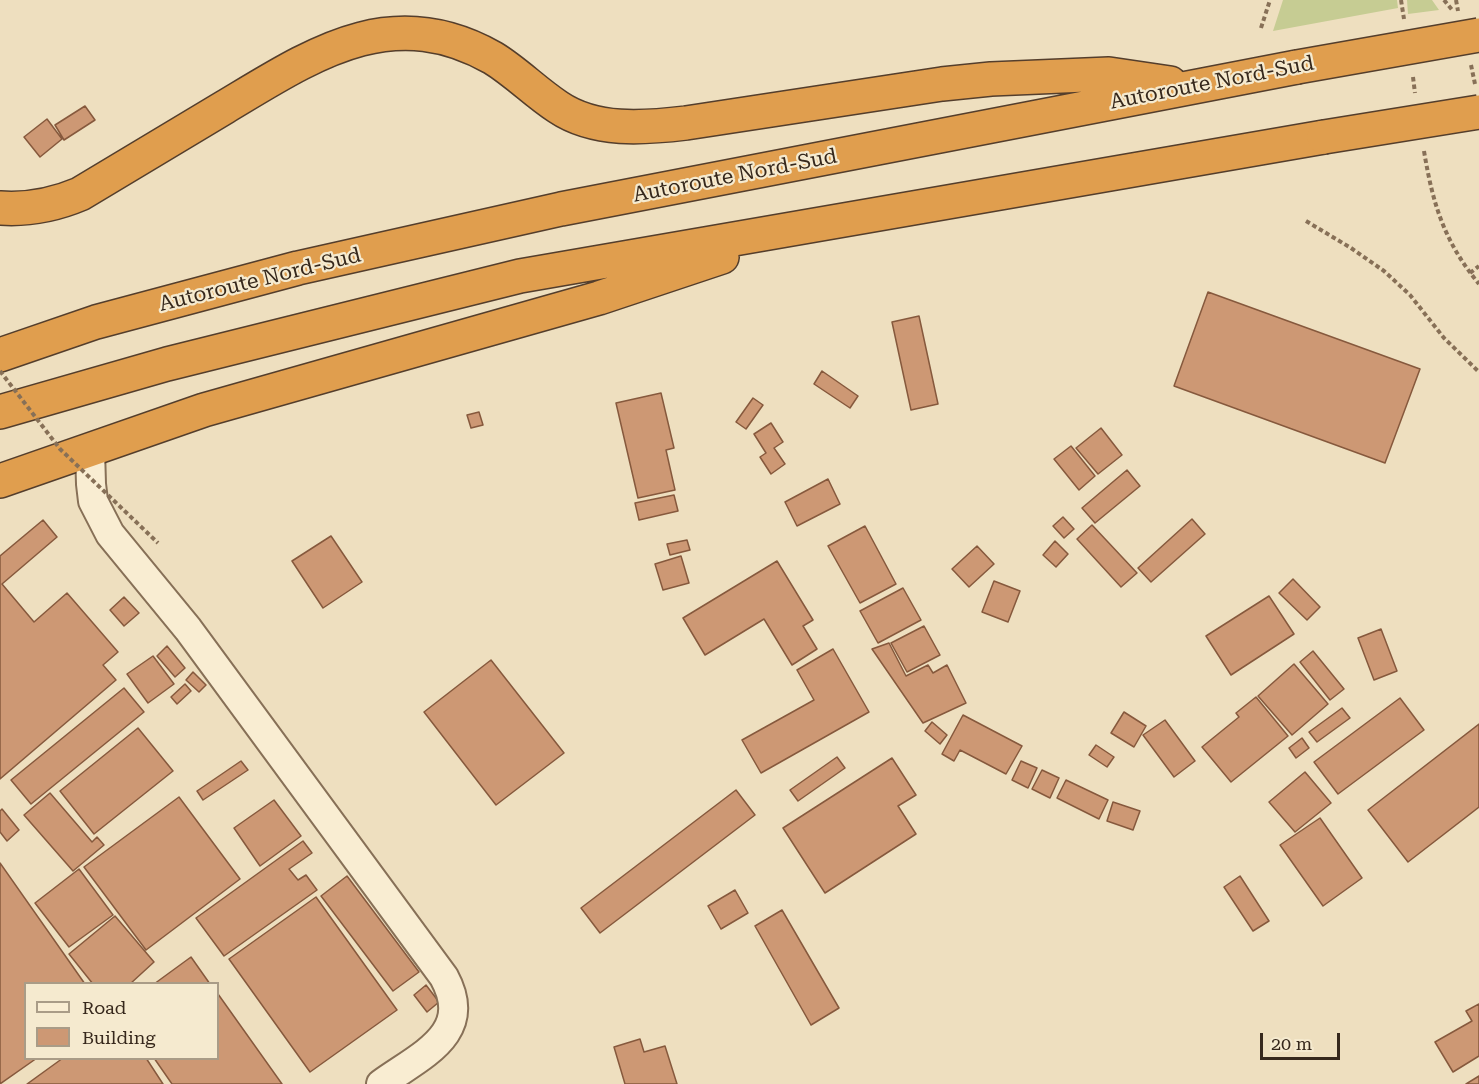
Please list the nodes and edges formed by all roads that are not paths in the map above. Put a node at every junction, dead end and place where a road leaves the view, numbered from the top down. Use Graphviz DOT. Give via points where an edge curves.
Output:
graph roads {
  1 [pos="1479,35"];
  2 [pos="1193,87"];
  3 [pos="1479,112"];
  4 [pos="0,208"];
  5 [pos="832,221"];
  6 [pos="0,355"];
  7 [pos="0,412"];
  8 [pos="90,450"];
  9 [pos="0,481"];
  10 [pos="381,1084"];
  1 -- 2 [label="highway, Autoroute Nord-Sud, bridge"];
  2 -- 4 [label="highway" via="1109,74 991,79 650,128 621,127 576,117 560,109 492,57 470,46 421,32 383,32 356,38 301,61 80,194 34,208"];
  2 -- 6 [label="highway, Autoroute Nord-Sud" via="561,209 298,268 96,322"];
  3 -- 5 [label="highway, bridge"];
  5 -- 7 [label="highway" via="520,276 167,363"];
  5 -- 8 [label="highway" via="599,297 204,410"];
  8 -- 9 [label="highway"];
  8 -- 10 [label="street" via="93,501 110,534 195,639 452,992 452,1024 443,1038"];
}
